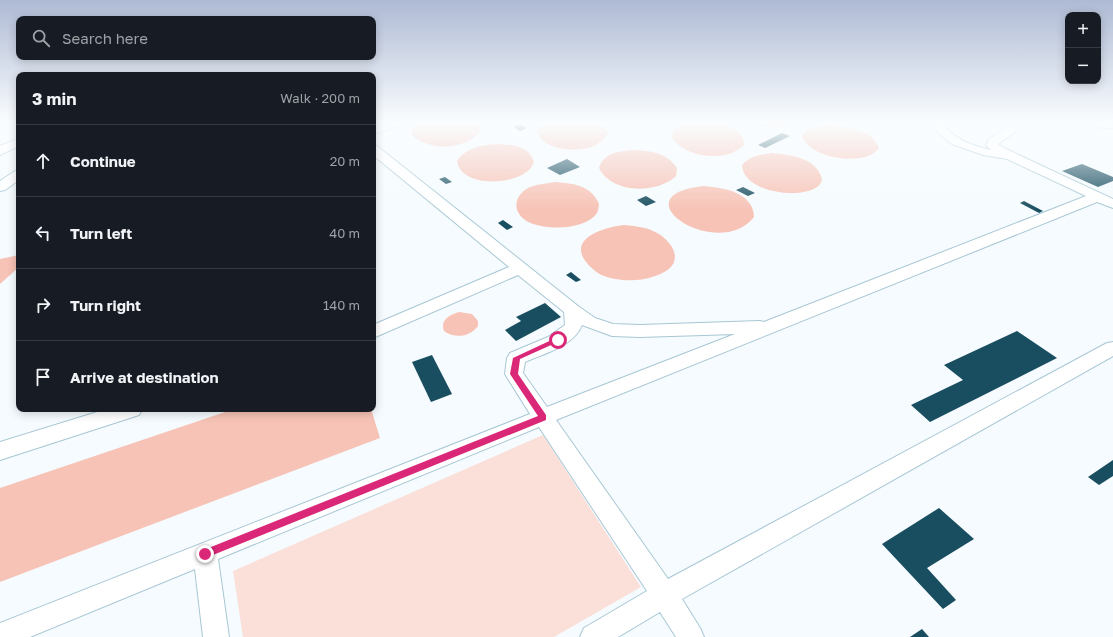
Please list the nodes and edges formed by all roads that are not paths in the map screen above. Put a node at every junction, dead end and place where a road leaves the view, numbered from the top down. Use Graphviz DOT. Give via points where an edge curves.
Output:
graph roads {
  1 [pos="376,152"];
  2 [pos="983,152"];
  3 [pos="1002,152"];
  4 [pos="1014,158"];
  5 [pos="16,176"];
  6 [pos="0,187"];
  7 [pos="1105,200"];
  8 [pos="520,268"];
  9 [pos="572,310"];
  10 [pos="772,326"];
  11 [pos="376,331"];
  12 [pos="1113,348"];
  13 [pos="123,412"];
  14 [pos="543,417"];
  15 [pos="0,451"];
  16 [pos="205,554"];
  17 [pos="664,595"];
  18 [pos="0,636"];
  19 [pos="216,637"];
  20 [pos="593,637"];
  21 [pos="691,637"];
  1 -- 8 [label="lane"];
  2 -- 4 [label="lane"];
  3 -- 4 [label="lane"];
  4 -- 7 [label="lane"];
  5 -- 6 [label="lane"];
  7 -- 10 [label="lane"];
  8 -- 9 [label="lane"];
  8 -- 11 [label="lane"];
  9 -- 10 [label="lane" via="589,322 612,330"];
  9 -- 14 [label="lane" via="572,328 558,340 516,358 514,374"];
  10 -- 14 [label="lane"];
  12 -- 17 [label="lane"];
  13 -- 15 [label="lane"];
  14 -- 16 [label="lane"];
  14 -- 17 [label="lane"];
  16 -- 18 [label="lane"];
  16 -- 19 [label="lane"];
  17 -- 20 [label="lane"];
  17 -- 21 [label="lane"];
}
